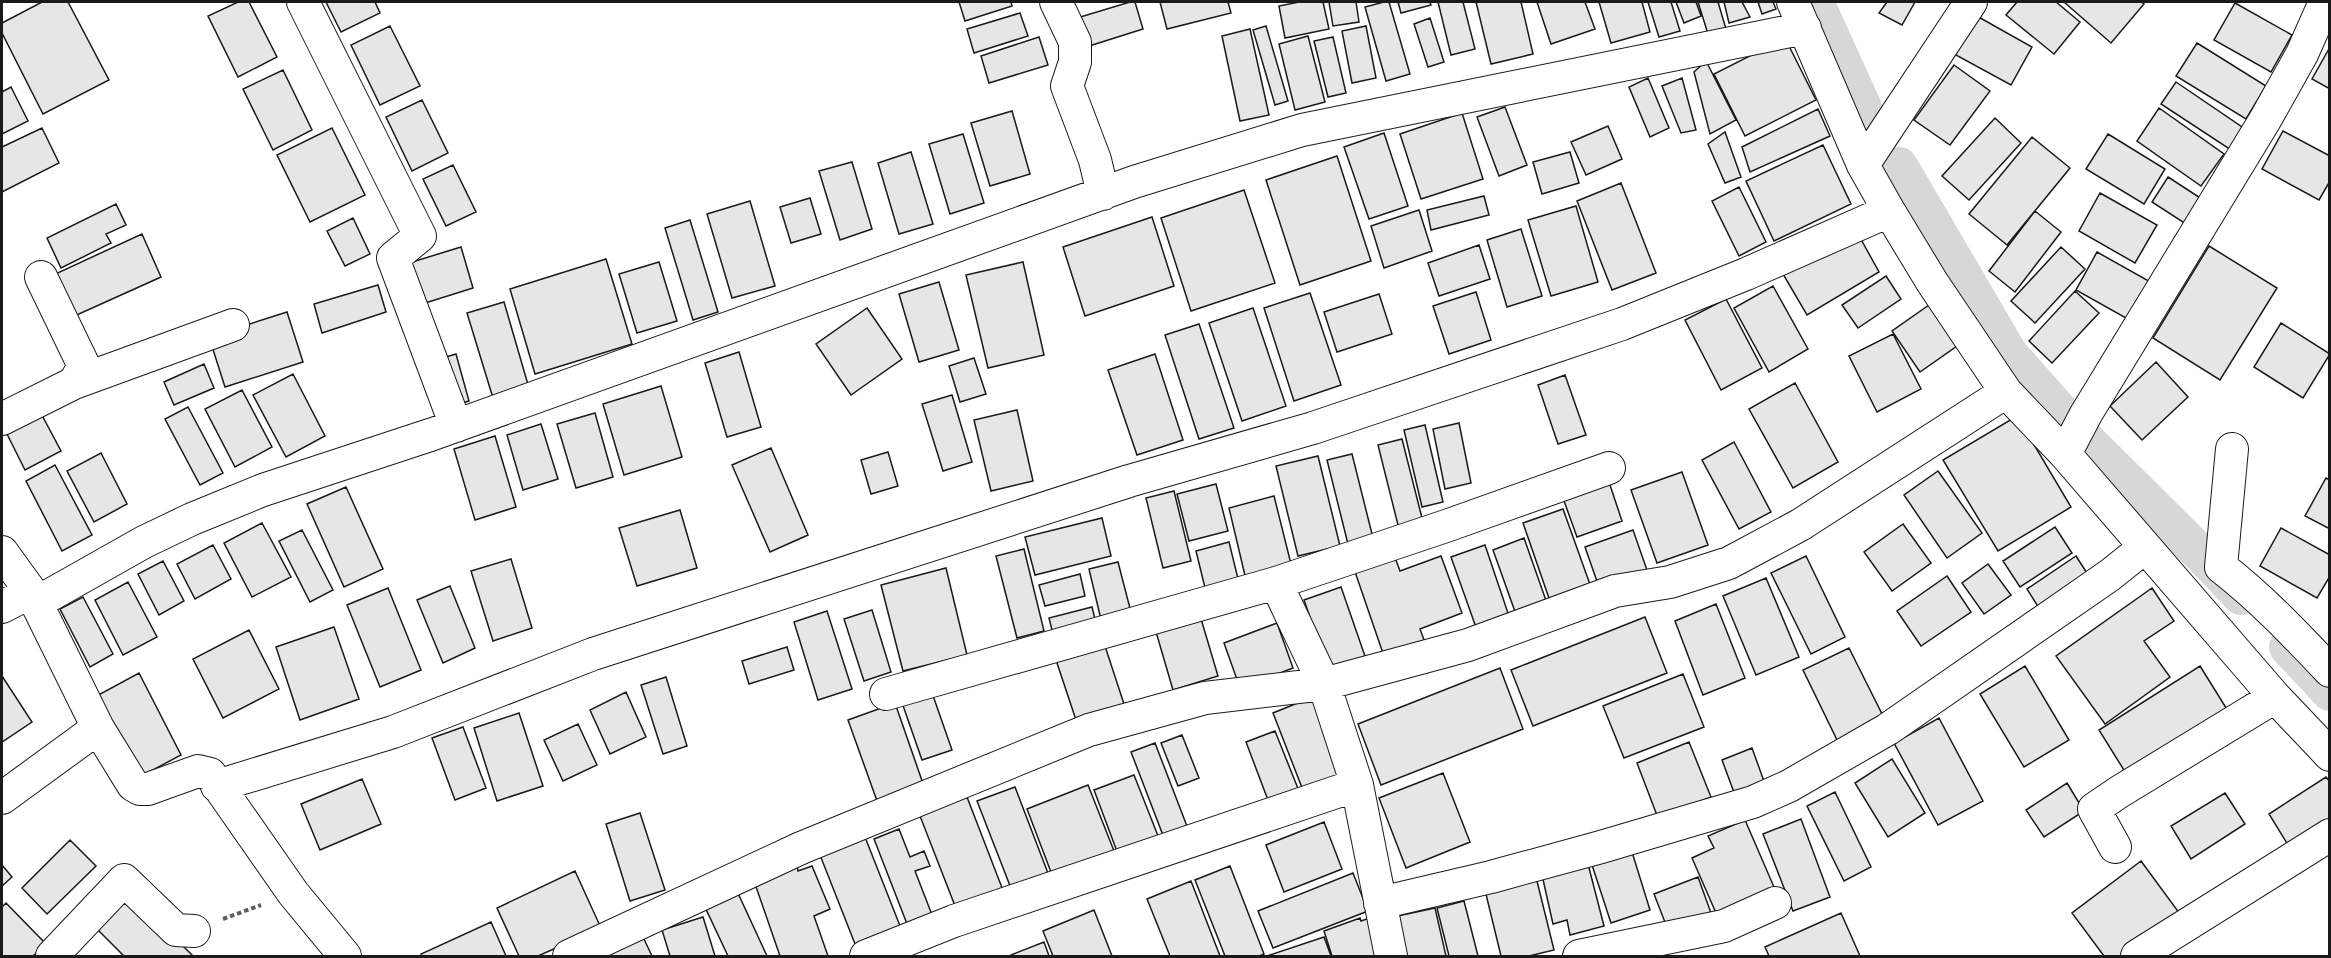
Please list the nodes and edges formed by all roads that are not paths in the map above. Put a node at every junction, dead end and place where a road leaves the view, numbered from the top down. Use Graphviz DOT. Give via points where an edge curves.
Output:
graph roads {
  1 [pos="303,2"];
  2 [pos="1056,2"];
  3 [pos="1971,2"];
  4 [pos="2325,2"];
  5 [pos="1799,15"];
  6 [pos="1863,165"];
  7 [pos="1102,194"];
  8 [pos="1888,211"];
  9 [pos="41,277"];
  10 [pos="233,325"];
  11 [pos="74,383"];
  12 [pos="2006,392"];
  13 [pos="2,419"];
  14 [pos="456,426"];
  15 [pos="2232,449"];
  16 [pos="2065,454"];
  17 [pos="1609,468"];
  18 [pos="2145,547"];
  19 [pos="2,552"];
  20 [pos="2221,567"];
  21 [pos="2179,579"];
  22 [pos="1276,582"];
  23 [pos="33,597"];
  24 [pos="2,608"];
  25 [pos="2326,656"];
  26 [pos="1324,684"];
  27 [pos="886,694"];
  28 [pos="2275,697"];
  29 [pos="98,728"];
  30 [pos="2330,756"];
  31 [pos="1357,785"];
  32 [pos="217,786"];
  33 [pos="2,798"];
  34 [pos="2330,835"];
  35 [pos="2115,847"];
  36 [pos="1380,903"];
  37 [pos="1775,903"];
  38 [pos="194,931"];
  39 [pos="344,956"];
  40 [pos="52,957"];
  41 [pos="569,957"];
  42 [pos="866,957"];
  43 [pos="1390,957"];
  44 [pos="1580,957"];
  45 [pos="2137,957"];
  1 -- 14 [label="street" via="420,236 393,258"];
  2 -- 7 [label="street" via="1075,42 1075,62 1067,86 1095,160"];
  3 -- 6 [label="street"];
  4 -- 16 [label="street" via="2302,54 2265,120"];
  5 -- 6 [label="street"];
  5 -- 7 [label="street" via="1302,130"];
  6 -- 8 [label="street"];
  7 -- 14 [label="street"];
  8 -- 12 [label="street"];
  8 -- 32 [label="street" via="1622,324 1313,428 1118,484 627,642 393,732"];
  9 -- 11 [label="street" via="84,366"];
  10 -- 11 [label="street"];
  11 -- 13 [label="street"];
  12 -- 16 [label="street"];
  12 -- 26 [label="street" via="1800,525 1729,563 1670,582 1615,591 1468,645"];
  14 -- 23 [label="street" via="262,490 192,519"];
  15 -- 20 [label="street"];
  16 -- 18 [label="street"];
  17 -- 22 [label="street"];
  18 -- 21 [label="street"];
  18 -- 36 [label="street" via="1888,729 1789,786 1753,802 1590,850"];
  19 -- 23 [label="street"];
  20 -- 21 [label="street"];
  20 -- 25 [label="street"];
  21 -- 28 [label="street"];
  22 -- 26 [label="street"];
  22 -- 27 [label="street"];
  23 -- 24 [label="street"];
  23 -- 29 [label="street"];
  26 -- 31 [label="street"];
  26 -- 41 [label="street" via="1205,698 1089,730 801,848"];
  28 -- 30 [label="street"];
  28 -- 35 [label="street" via="2094,809"];
  29 -- 32 [label="street" via="124,773 140,789 198,771 210,774"];
  29 -- 33 [label="street"];
  31 -- 36 [label="street"];
  31 -- 42 [label="street" via="954,921"];
  32 -- 39 [label="street" via="293,893"];
  34 -- 45 [label="street"];
  36 -- 43 [label="street"];
  37 -- 44 [label="street" via="1724,926"];
  38 -- 40 [label="street" via="176,930 124,880"];
}
